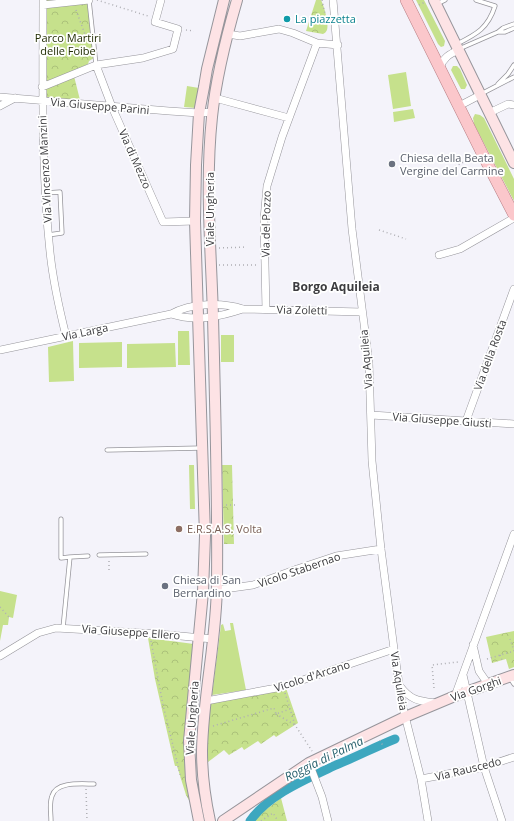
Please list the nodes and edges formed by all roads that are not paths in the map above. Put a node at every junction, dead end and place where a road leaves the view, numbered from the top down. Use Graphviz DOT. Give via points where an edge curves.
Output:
graph roads {
  1 [pos="89,0"];
  2 [pos="161,0"];
  3 [pos="224,0"];
  4 [pos="237,0"];
  5 [pos="334,0"];
  6 [pos="406,0"];
  7 [pos="476,0"];
  8 [pos="435,2"];
  9 [pos="43,3"];
  10 [pos="514,24"];
  11 [pos="514,28"];
  12 [pos="498,32"];
  13 [pos="228,34"];
  14 [pos="317,43"];
  15 [pos="338,45"];
  16 [pos="457,47"];
  17 [pos="96,65"];
  18 [pos="514,66"];
  19 [pos="440,68"];
  20 [pos="514,74"];
  21 [pos="514,77"];
  22 [pos="501,81"];
  23 [pos="496,86"];
  24 [pos="42,87"];
  25 [pos="204,87"];
  26 [pos="216,94"];
  27 [pos="480,95"];
  28 [pos="0,96"];
  29 [pos="15,98"];
  30 [pos="42,101"];
  31 [pos="514,105"];
  32 [pos="0,106"];
  33 [pos="459,106"];
  34 [pos="112,107"];
  35 [pos="213,112"];
  36 [pos="199,113"];
  37 [pos="489,113"];
  38 [pos="289,118"];
  39 [pos="514,163"];
  40 [pos="45,193"];
  41 [pos="514,215"];
  42 [pos="514,218"];
  43 [pos="195,221"];
  44 [pos="48,235"];
  45 [pos="439,255"];
  46 [pos="514,289"];
  47 [pos="212,305"];
  48 [pos="198,306"];
  49 [pos="243,309"];
  50 [pos="266,310"];
  51 [pos="362,312"];
  52 [pos="171,314"];
  53 [pos="213,317"];
  54 [pos="198,318"];
  55 [pos="66,336"];
  56 [pos="0,350"];
  57 [pos="371,415"];
  58 [pos="466,421"];
  59 [pos="514,424"];
  60 [pos="202,448"];
  61 [pos="107,450"];
  62 [pos="216,463"];
  63 [pos="203,464"];
  64 [pos="61,519"];
  65 [pos="514,534"];
  66 [pos="381,549"];
  67 [pos="146,554"];
  68 [pos="99,555"];
  69 [pos="88,556"];
  70 [pos="70,557"];
  71 [pos="217,590"];
  72 [pos="63,628"];
  73 [pos="200,638"];
  74 [pos="213,639"];
  75 [pos="473,645"];
  76 [pos="394,649"];
  77 [pos="0,656"];
  78 [pos="463,674"];
  79 [pos="512,679"];
  80 [pos="488,684"];
  81 [pos="400,686"];
  82 [pos="466,692"];
  83 [pos="455,696"];
  84 [pos="206,701"];
  85 [pos="438,703"];
  86 [pos="405,717"];
  87 [pos="514,757"];
  88 [pos="484,767"];
  89 [pos="310,768"];
  90 [pos="420,779"];
  91 [pos="94,784"];
  92 [pos="208,807"];
  93 [pos="226,820"];
  94 [pos="51,821"];
  95 [pos="199,821"];
  96 [pos="210,821"];
  97 [pos="328,821"];
  98 [pos="428,821"];
  99 [pos="502,821"];
  1 -- 9 [label="street"];
  1 -- 17 [label="lane"];
  2 -- 17 [label="street" via="155,22 178,29 173,49 143,58"];
  3 -- 25 [label="street, Viale Ungheria"];
  4 -- 13 [label="street, Viale Ungheria"];
  5 -- 15 [label="street, Via Aquileia"];
  6 -- 19 [label="main road"];
  7 -- 16 [label="lane" via="495,6 491,18 475,35"];
  8 -- 16 [label="street"];
  9 -- 24 [label="street, Via Vincenzo Manzini"];
  10 -- 12 [label="lane"];
  11 -- 12 [label="lane"];
  12 -- 16 [label="lane"];
  13 -- 14 [label="street" via="240,36 279,29"];
  13 -- 26 [label="street, Viale Ungheria"];
  14 -- 15 [label="street"];
  14 -- 38 [label="street, Via del Pozzo"];
  15 -- 51 [label="street, Via Aquileia" via="352,229"];
  16 -- 19 [label="street" via="447,55"];
  16 -- 27 [label="street"];
  17 -- 24 [label="street"];
  17 -- 34 [label="street, Via di Mezzo"];
  18 -- 22 [label="lane"];
  19 -- 33 [label="main road"];
  20 -- 22 [label="lane"];
  21 -- 23 [label="lane"];
  22 -- 23 [label="lane"];
  23 -- 27 [label="lane"];
  24 -- 30 [label="street, Via Vincenzo Manzini"];
  25 -- 26 [label="street"];
  25 -- 36 [label="street, Viale Ungheria"];
  26 -- 35 [label="street, Viale Ungheria"];
  26 -- 38 [label="street"];
  27 -- 33 [label="street"];
  27 -- 37 [label="street"];
  28 -- 29 [label="street, Via Giuseppe Parini"];
  29 -- 30 [label="street, Via Giuseppe Parini"];
  29 -- 32 [label="street"];
  30 -- 34 [label="street, Via Giuseppe Parini"];
  30 -- 40 [label="street, Via Vincenzo Manzini"];
  31 -- 37 [label="street" via="508,104"];
  33 -- 41 [label="main road"];
  34 -- 36 [label="street, Via Giuseppe Parini"];
  34 -- 43 [label="street, Via di Mezzo" via="164,222"];
  35 -- 36 [label="street"];
  35 -- 47 [label="street, Viale Ungheria" via="209,182"];
  36 -- 43 [label="street, Viale Ungheria"];
  37 -- 39 [label="street"];
  38 -- 50 [label="street, Via del Pozzo" via="267,186 264,219"];
  40 -- 44 [label="street, Via Vincenzo Manzini"];
  40 -- 44 [label="lane" via="60,192 62,234"];
  42 -- 45 [label="street" via="460,249"];
  43 -- 48 [label="street, Viale Ungheria"];
  44 -- 55 [label="street, Via Vincenzo Manzini" via="56,296"];
  46 -- 58 [label="street, Via della Rosta"];
  47 -- 48 [label="street"];
  47 -- 49 [label="street, Via Zoletti"];
  47 -- 53 [label="street, Viale Ungheria"];
  48 -- 52 [label="street, Via Larga"];
  48 -- 54 [label="street, Viale Ungheria"];
  49 -- 50 [label="street, Via Zoletti"];
  49 -- 53 [label="street, Via Zoletti"];
  50 -- 51 [label="street, Via Zoletti"];
  51 -- 57 [label="street, Via Aquileia"];
  52 -- 54 [label="street, Via Larga"];
  52 -- 55 [label="street, Via Larga"];
  53 -- 54 [label="street"];
  53 -- 62 [label="street, Viale Ungheria"];
  54 -- 60 [label="street, Viale Ungheria"];
  55 -- 56 [label="street, Via Larga"];
  57 -- 58 [label="street, Via Giuseppe Giusti"];
  57 -- 66 [label="street, Via Aquileia" via="372,461"];
  58 -- 59 [label="street, Via Giuseppe Giusti"];
  60 -- 61 [label="lane"];
  60 -- 63 [label="street, Viale Ungheria"];
  62 -- 63 [label="street"];
  62 -- 71 [label="street, Viale Ungheria"];
  63 -- 73 [label="street, Viale Ungheria" via="205,536"];
  64 -- 70 [label="lane" via="61,558"];
  65 -- 75 [label="street"];
  66 -- 71 [label="street, Vicolo Stabernao" via="336,556 253,585"];
  66 -- 76 [label="street, Via Aquileia"];
  67 -- 68 [label="lane"];
  69 -- 70 [label="lane"];
  70 -- 72 [label="lane"];
  71 -- 74 [label="street, Viale Ungheria"];
  72 -- 73 [label="street, Via Giuseppe Ellero"];
  72 -- 77 [label="street, Via Giuseppe Ellero" via="38,633"];
  73 -- 74 [label="street"];
  73 -- 95 [label="street, Viale Ungheria" via="189,741 191,780"];
  74 -- 84 [label="street, Viale Ungheria"];
  75 -- 78 [label="street"];
  75 -- 80 [label="street" via="479,671"];
  76 -- 81 [label="street, Via Aquileia"];
  76 -- 84 [label="street, Vicolo d'Arcano" via="282,687"];
  78 -- 82 [label="street"];
  78 -- 83 [label="street"];
  79 -- 80 [label="street, Via Gorghi"];
  80 -- 82 [label="street, Via Gorghi"];
  81 -- 85 [label="street, Via Gorghi" via="411,698"];
  81 -- 86 [label="street, Via Aquileia"];
  82 -- 83 [label="street, Via Gorghi"];
  82 -- 88 [label="street"];
  83 -- 85 [label="street, Via Gorghi"];
  84 -- 92 [label="street, Viale Ungheria" via="203,776"];
  85 -- 86 [label="street, Via Gorghi"];
  86 -- 89 [label="street, Via Gorghi"];
  86 -- 90 [label="street, Via Aquileia"];
  87 -- 88 [label="street, Via Rauscedo"];
  88 -- 90 [label="street, Via Rauscedo"];
  88 -- 99 [label="street"];
  89 -- 93 [label="street, Via Gorghi" via="272,787"];
  89 -- 97 [label="street" via="322,797"];
  90 -- 98 [label="street, Via Aquileia"];
  91 -- 94 [label="lane" via="56,788 51,797"];
  92 -- 93 [label="street" via="216,817"];
  92 -- 96 [label="street, Viale Ungheria"];
}
